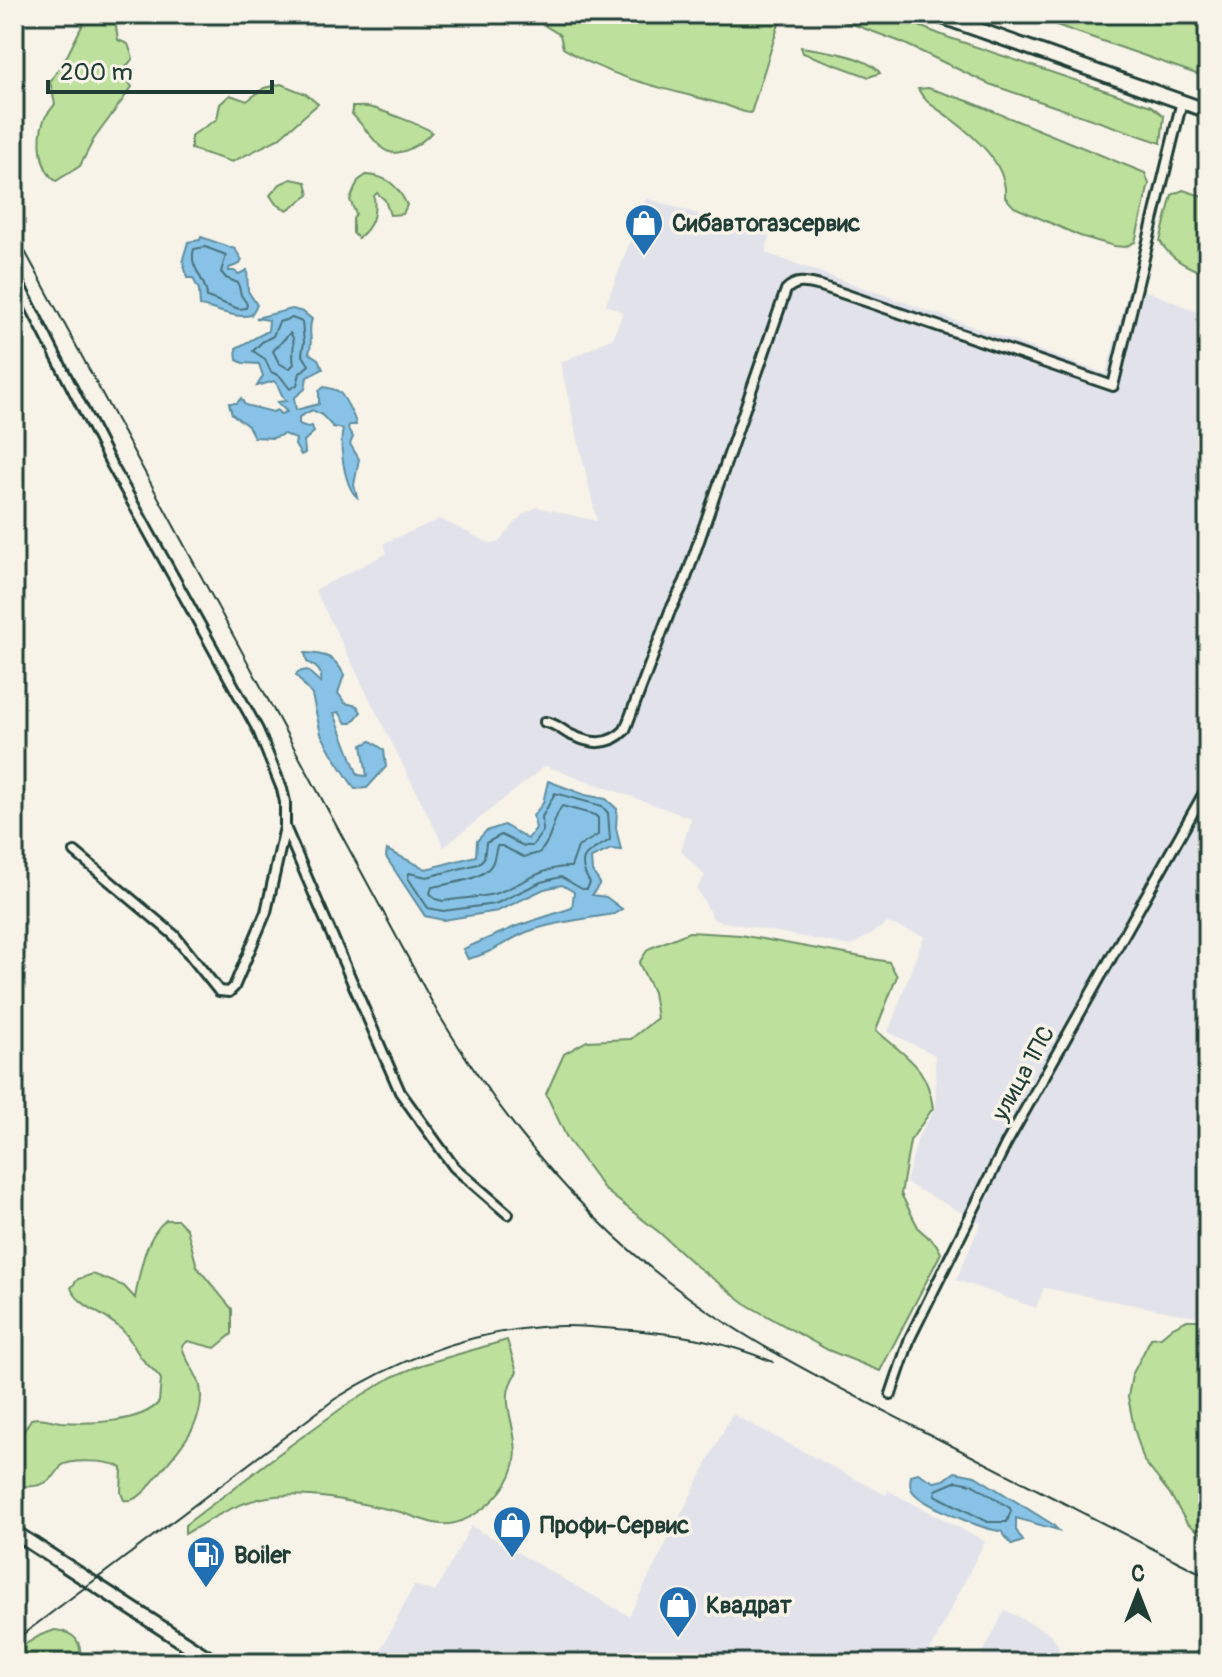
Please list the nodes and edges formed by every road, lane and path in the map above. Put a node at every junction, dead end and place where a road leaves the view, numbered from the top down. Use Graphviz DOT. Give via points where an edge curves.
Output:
graph roads {
  1 [pos="934,14"];
  2 [pos="1182,101"];
  3 [pos="1208,111"];
  4 [pos="14,274"];
  5 [pos="545,722"];
  6 [pos="1208,781"];
  7 [pos="285,827"];
  8 [pos="75,852"];
  9 [pos="508,1214"];
  10 [pos="891,1394"];
  11 [pos="14,1532"];
  12 [pos="216,1663"];
  1 -- 2 [label="main road"];
  2 -- 3 [label="main road"];
  2 -- 5 [label="street" via="1113,386 821,286 791,284 685,581 625,730 610,742 601,742"];
  4 -- 7 [label="street" via="269,752 285,802"];
  6 -- 10 [label="street, улица 1ПС" via="1006,1144 910,1338"];
  7 -- 8 [label="street" via="266,912 234,987 225,993 174,935"];
  7 -- 9 [label="street" via="400,1092 454,1167"];
  11 -- 12 [label="main road"];
}
